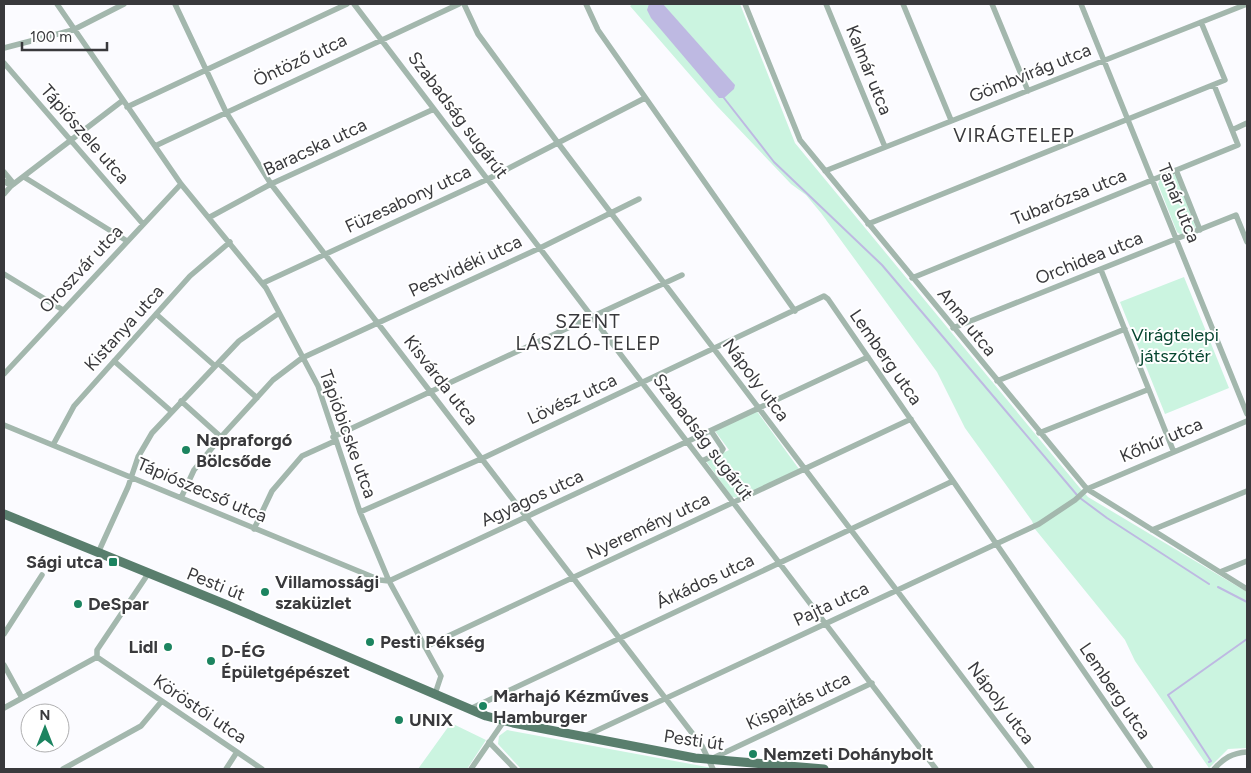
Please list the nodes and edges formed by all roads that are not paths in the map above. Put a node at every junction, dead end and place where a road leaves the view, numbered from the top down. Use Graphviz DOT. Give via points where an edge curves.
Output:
graph roads {
  1 [pos="57,4"];
  2 [pos="124,4"];
  3 [pos="175,4"];
  4 [pos="347,4"];
  5 [pos="354,4"];
  6 [pos="459,4"];
  7 [pos="464,4"];
  8 [pos="586,4"];
  9 [pos="745,4"];
  10 [pos="826,4"];
  11 [pos="903,4"];
  12 [pos="992,4"];
  13 [pos="1081,4"];
  14 [pos="1247,4"];
  15 [pos="1201,22"];
  16 [pos="74,30"];
  17 [pos="381,39"];
  18 [pos="4,48"];
  19 [pos="1104,60"];
  20 [pos="4,63"];
  21 [pos="207,71"];
  22 [pos="1214,85"];
  23 [pos="1028,91"];
  24 [pos="645,98"];
  25 [pos="122,101"];
  26 [pos="127,107"];
  27 [pos="434,109"];
  28 [pos="226,112"];
  29 [pos="951,120"];
  30 [pos="1129,120"];
  31 [pos="1247,124"];
  32 [pos="1232,130"];
  33 [pos="71,141"];
  34 [pos="558,143"];
  35 [pos="155,146"];
  36 [pos="885,147"];
  37 [pos="1176,170"];
  38 [pos="825,171"];
  39 [pos="4,172"];
  40 [pos="24,176"];
  41 [pos="1154,178"];
  42 [pos="488,179"];
  43 [pos="4,181"];
  44 [pos="181,184"];
  45 [pos="271,184"];
  46 [pos="13,185"];
  47 [pos="4,194"];
  48 [pos="639,199"];
  49 [pos="611,214"];
  50 [pos="210,217"];
  51 [pos="143,224"];
  52 [pos="868,224"];
  53 [pos="1200,230"];
  54 [pos="1178,239"];
  55 [pos="127,242"];
  56 [pos="230,242"];
  57 [pos="1247,242"];
  58 [pos="540,248"];
  59 [pos="325,254"];
  60 [pos="1101,270"];
  61 [pos="4,274"];
  62 [pos="682,275"];
  63 [pos="912,278"];
  64 [pos="263,283"];
  65 [pos="664,284"];
  66 [pos="63,310"];
  67 [pos="795,311"];
  68 [pos="156,314"];
  69 [pos="279,314"];
  70 [pos="593,317"];
  71 [pos="379,323"];
  72 [pos="953,328"];
  73 [pos="1125,329"];
  74 [pos="713,349"];
  75 [pos="868,357"];
  76 [pos="302,358"];
  77 [pos="114,360"];
  78 [pos="216,364"];
  79 [pos="4,374"];
  80 [pos="996,381"];
  81 [pos="642,382"];
  82 [pos="1147,390"];
  83 [pos="431,393"];
  84 [pos="257,398"];
  85 [pos="181,401"];
  86 [pos="758,408"];
  87 [pos="172,411"];
  88 [pos="1247,414"];
  89 [pos="911,419"];
  90 [pos="1247,421"];
  91 [pos="4,425"];
  92 [pos="711,431"];
  93 [pos="1039,433"];
  94 [pos="221,437"];
  95 [pos="334,439"];
  96 [pos="688,442"];
  97 [pos="53,445"];
  98 [pos="1173,450"];
  99 [pos="483,458"];
  100 [pos="702,461"];
  101 [pos="805,469"];
  102 [pos="130,477"];
  103 [pos="953,481"];
  104 [pos="1086,489"];
  105 [pos="1247,491"];
  106 [pos="181,498"];
  107 [pos="734,503"];
  108 [pos="360,512"];
  109 [pos="4,514"];
  110 [pos="528,516"];
  111 [pos="254,528"];
  112 [pos="850,530"];
  113 [pos="1152,530"];
  114 [pos="997,544"];
  115 [pos="98,553"];
  116 [pos="1247,561"];
  117 [pos="780,563"];
  118 [pos="1220,572"];
  119 [pos="148,574"];
  120 [pos="42,575"];
  121 [pos="573,578"];
  122 [pos="389,581"];
  123 [pos="1247,589"];
  124 [pos="896,590"];
  125 [pos="826,623"];
  126 [pos="4,634"];
  127 [pos="618,638"];
  128 [pos="425,647"];
  129 [pos="97,657"];
  130 [pos="4,665"];
  131 [pos="872,683"];
  132 [pos="435,694"];
  133 [pos="22,698"];
  134 [pos="665,698"];
  135 [pos="161,702"];
  136 [pos="4,708"];
  137 [pos="470,709"];
  138 [pos="504,721"];
  139 [pos="582,737"];
  140 [pos="489,742"];
  141 [pos="237,752"];
  142 [pos="1247,752"];
  143 [pos="709,760"];
  144 [pos="63,769"];
  145 [pos="226,769"];
  146 [pos="262,769"];
  147 [pos="471,769"];
  148 [pos="515,769"];
  149 [pos="713,769"];
  150 [pos="824,769"];
  151 [pos="936,769"];
  152 [pos="1032,769"];
  153 [pos="1151,769"];
  154 [pos="1214,769"];
  1 -- 16 [label="street, Tápióbicske utca"];
  2 -- 16 [label="street"];
  3 -- 21 [label="street, Kisvárda utca"];
  4 -- 21 [label="street"];
  5 -- 17 [label="street, Szabadság sugárút"];
  6 -- 17 [label="street, Öntöző utca"];
  7 -- 34 [label="street, Nápoly utca" via="478,34"];
  8 -- 24 [label="street" via="598,30"];
  9 -- 38 [label="street, Anna utca" via="800,140"];
  10 -- 36 [label="street, Kalmár utca"];
  11 -- 29 [label="street"];
  12 -- 23 [label="street"];
  13 -- 19 [label="street, Tanár utca"];
  14 -- 15 [label="street, Gömbvirág utca"];
  15 -- 19 [label="street, Gömbvirág utca"];
  15 -- 22 [label="street" via="1225,80"];
  16 -- 18 [label="street"];
  16 -- 25 [label="street, Tápióbicske utca"];
  17 -- 27 [label="street, Szabadság sugárút"];
  17 -- 28 [label="street, Öntöző utca"];
  19 -- 23 [label="street, Gömbvirág utca"];
  19 -- 30 [label="street, Tanár utca"];
  20 -- 33 [label="street, Tápiószele utca"];
  21 -- 26 [label="street"];
  21 -- 28 [label="street, Kisvárda utca"];
  22 -- 30 [label="street"];
  22 -- 32 [label="street"];
  23 -- 29 [label="street, Gömbvirág utca"];
  24 -- 34 [label="street, Füzesabony utca"];
  24 -- 67 [label="street"];
  25 -- 26 [label="street, Tápióbicske utca"];
  25 -- 33 [label="street"];
  26 -- 35 [label="street, Tápióbicske utca"];
  27 -- 42 [label="street, Szabadság sugárút"];
  27 -- 45 [label="street, Baracska utca"];
  28 -- 35 [label="street, Öntöző utca"];
  28 -- 45 [label="street, Kisvárda utca"];
  29 -- 36 [label="street, Gömbvirág utca"];
  30 -- 41 [label="street, Tanár utca"];
  30 -- 52 [label="street"];
  31 -- 32 [label="street"];
  32 -- 37 [label="street, Tubarózsa utca" via="1238,145"];
  33 -- 40 [label="street"];
  33 -- 51 [label="street, Tápiószele utca"];
  34 -- 42 [label="street, Füzesabony utca"];
  34 -- 49 [label="street, Nápoly utca"];
  35 -- 44 [label="street, Tápióbicske utca"];
  36 -- 38 [label="street, Gömbvirág utca"];
  37 -- 41 [label="street, Tubarózsa utca"];
  37 -- 53 [label="street, Tanár utca"];
  38 -- 52 [label="street, Anna utca"];
  39 -- 46 [label="street"];
  40 -- 46 [label="street"];
  40 -- 55 [label="street"];
  41 -- 54 [label="street, Tanár utca"];
  41 -- 63 [label="street, Tubarózsa utca"];
  42 -- 58 [label="street, Szabadság sugárút"];
  42 -- 59 [label="street, Füzesabony utca"];
  43 -- 46 [label="street"];
  44 -- 50 [label="street, Tápióbicske utca"];
  44 -- 51 [label="street, Oroszvár utca"];
  45 -- 50 [label="street, Baracska utca"];
  45 -- 59 [label="street, Kisvárda utca"];
  46 -- 47 [label="street"];
  48 -- 49 [label="street, Pestvidéki utca"];
  49 -- 58 [label="street, Pestvidéki utca"];
  49 -- 65 [label="street, Nápoly utca"];
  50 -- 56 [label="street, Tápióbicske utca"];
  51 -- 55 [label="street, Oroszvár utca"];
  52 -- 63 [label="street, Anna utca"];
  53 -- 54 [label="street, Orchidea utca"];
  53 -- 57 [label="street, Orchidea utca" via="1236,215"];
  54 -- 60 [label="street, Orchidea utca"];
  54 -- 88 [label="street, Tanár utca"];
  55 -- 66 [label="street, Oroszvár utca"];
  56 -- 64 [label="street, Tápióbicske utca"];
  56 -- 68 [label="street, Kistanya utca" via="190,276"];
  58 -- 70 [label="street, Szabadság sugárút"];
  58 -- 71 [label="street, Pestvidéki utca"];
  59 -- 64 [label="street, Füzesabony utca"];
  59 -- 71 [label="street, Kisvárda utca"];
  60 -- 72 [label="street, Orchidea utca"];
  60 -- 73 [label="street"];
  61 -- 66 [label="street"];
  62 -- 65 [label="street"];
  63 -- 72 [label="street, Anna utca"];
  64 -- 69 [label="street, Tápióbicske utca"];
  65 -- 70 [label="street"];
  65 -- 74 [label="street, Nápoly utca"];
  66 -- 79 [label="street, Oroszvár utca"];
  67 -- 74 [label="street, Lövész utca"];
  67 -- 75 [label="street, Lemberg utca" via="818,297 828,299"];
  68 -- 77 [label="street, Kistanya utca"];
  68 -- 78 [label="street"];
  69 -- 76 [label="street, Tápióbicske utca"];
  69 -- 78 [label="street" via="251,330"];
  70 -- 81 [label="street, Szabadság sugárút"];
  70 -- 83 [label="street"];
  71 -- 76 [label="street, Pestvidéki utca"];
  71 -- 83 [label="street, Kisvárda utca"];
  72 -- 80 [label="street, Anna utca"];
  73 -- 80 [label="street"];
  73 -- 82 [label="street"];
  74 -- 81 [label="street, Lövész utca"];
  74 -- 86 [label="street, Nápoly utca"];
  75 -- 86 [label="street"];
  75 -- 89 [label="street, Lemberg utca"];
  76 -- 84 [label="street, Pestvidéki utca" via="284,370"];
  76 -- 95 [label="street, Tápióbicske utca" via="322,396"];
  77 -- 87 [label="street"];
  77 -- 97 [label="street, Kistanya utca" via="74,406"];
  78 -- 84 [label="street"];
  78 -- 85 [label="street"];
  80 -- 93 [label="street, Anna utca"];
  81 -- 96 [label="street, Szabadság sugárút"];
  81 -- 99 [label="street, Lövész utca"];
  82 -- 93 [label="street"];
  82 -- 98 [label="street"];
  83 -- 95 [label="street"];
  83 -- 99 [label="street, Kisvárda utca"];
  84 -- 94 [label="street, Pestvidéki utca"];
  85 -- 87 [label="street"];
  85 -- 94 [label="street"];
  86 -- 92 [label="street"];
  86 -- 101 [label="street, Nápoly utca"];
  87 -- 102 [label="street" via="145,444"];
  89 -- 101 [label="street, Nyeremény utca"];
  89 -- 103 [label="street, Lemberg utca"];
  90 -- 98 [label="street, Kőhúr utca"];
  91 -- 97 [label="street, Tápiószecső utca"];
  92 -- 96 [label="street, Agyagos utca"];
  92 -- 100 [label="street" via="723,449"];
  93 -- 104 [label="street, Anna utca"];
  94 -- 106 [label="street, Pestvidéki utca" via="194,470"];
  95 -- 108 [label="street, Tápióbicske utca"];
  95 -- 111 [label="street" via="302,456 272,491"];
  96 -- 100 [label="street, Szabadság sugárút"];
  96 -- 110 [label="street, Agyagos utca"];
  97 -- 102 [label="street, Tápiószecső utca"];
  98 -- 104 [label="street, Kőhúr utca"];
  99 -- 108 [label="street, Lövész utca"];
  99 -- 110 [label="street, Kisvárda utca"];
  100 -- 107 [label="street, Szabadság sugárút"];
  101 -- 107 [label="street, Nyeremény utca"];
  101 -- 112 [label="street, Nápoly utca"];
  102 -- 106 [label="street, Tápiószecső utca"];
  102 -- 115 [label="street"];
  103 -- 112 [label="street, Árkádos utca"];
  103 -- 114 [label="street, Lemberg utca"];
  104 -- 113 [label="street, Anna utca"];
  104 -- 114 [label="street, Pajta utca" via="1039,524"];
  105 -- 113 [label="street"];
  106 -- 111 [label="street, Tápiószecső utca"];
  107 -- 117 [label="street, Szabadság sugárút"];
  107 -- 121 [label="street, Nyeremény utca"];
  108 -- 122 [label="street, Tápióbicske utca"];
  109 -- 115 [label="main road, Pesti út"];
  110 -- 121 [label="street, Kisvárda utca"];
  110 -- 122 [label="street, Agyagos utca"];
  111 -- 122 [label="street, Tápiószecső utca"];
  112 -- 117 [label="street, Árkádos utca"];
  112 -- 124 [label="street, Nápoly utca"];
  113 -- 118 [label="street, Anna utca"];
  114 -- 124 [label="street, Pajta utca"];
  114 -- 153 [label="street, Lemberg utca"];
  115 -- 119 [label="main road, Pesti út"];
  116 -- 118 [label="street"];
  117 -- 125 [label="street, Szabadság sugárút"];
  117 -- 127 [label="street, Árkádos utca"];
  118 -- 123 [label="street, Anna utca"];
  119 -- 129 [label="street" via="97,650"];
  119 -- 132 [label="main road, Pesti út"];
  120 -- 126 [label="street"];
  121 -- 127 [label="street, Kisvárda utca"];
  121 -- 128 [label="street, Nyeremény utca"];
  122 -- 128 [label="street, Tápióbicske utca"];
  124 -- 125 [label="street, Pajta utca"];
  124 -- 152 [label="street, Nápoly utca"];
  125 -- 131 [label="street, Szabadság sugárút"];
  125 -- 134 [label="street, Pajta utca"];
  127 -- 134 [label="street, Kisvárda utca"];
  127 -- 137 [label="street, Árkádos utca"];
  128 -- 132 [label="street, Tápióbicske utca" via="441,676"];
  129 -- 133 [label="street"];
  129 -- 135 [label="street, Köröstói utca"];
  130 -- 133 [label="street"];
  131 -- 143 [label="street, Kispajtás utca"];
  131 -- 151 [label="street, Szabadság sugárút"];
  132 -- 137 [label="main road, Pesti út"];
  133 -- 136 [label="street"];
  134 -- 139 [label="street, Pajta utca"];
  134 -- 143 [label="street, Kisvárda utca"];
  135 -- 141 [label="street, Köröstói utca"];
  135 -- 144 [label="street" via="142,726"];
  137 -- 138 [label="main road, Pesti út"];
  138 -- 139 [label="main road, Pesti út"];
  138 -- 140 [label="street"];
  139 -- 143 [label="main road, Pesti út"];
  140 -- 147 [label="street"];
  140 -- 148 [label="street"];
  141 -- 145 [label="street"];
  141 -- 146 [label="street, Köröstói utca"];
  142 -- 154 [label="street" via="1226,757"];
  143 -- 149 [label="street, Kisvárda utca"];
  143 -- 150 [label="main road, Pesti út"];
}
